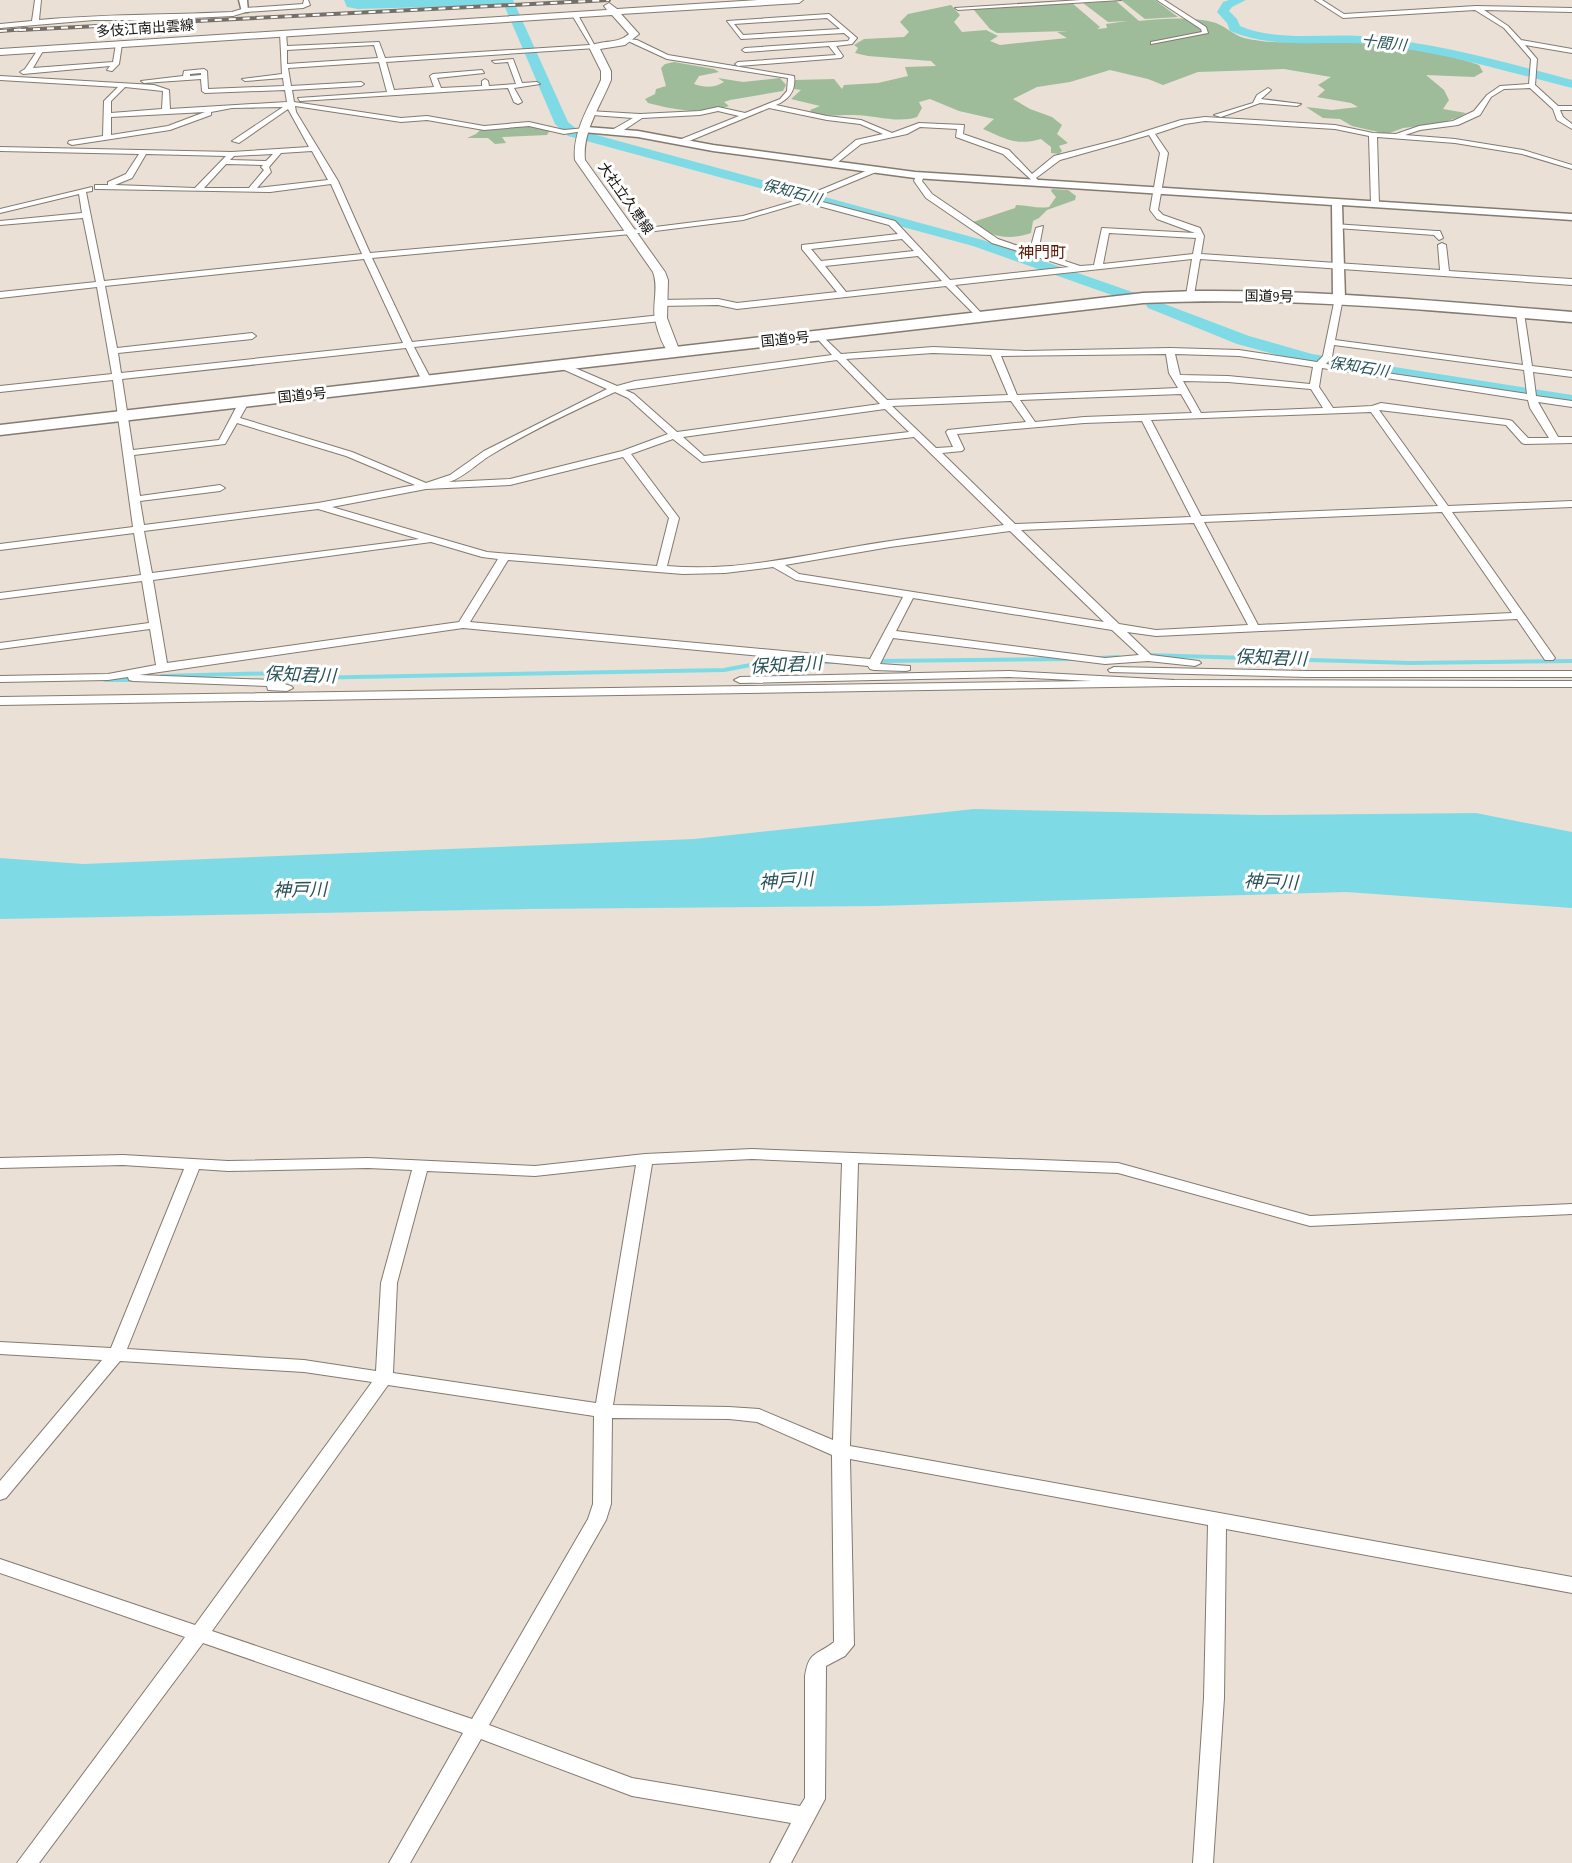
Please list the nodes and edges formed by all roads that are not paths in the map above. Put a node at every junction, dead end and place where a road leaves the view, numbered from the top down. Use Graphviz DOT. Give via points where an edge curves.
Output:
graph roads {
  1 [pos="38,0"];
  2 [pos="308,0"];
  3 [pos="603,0"];
  4 [pos="799,0"];
  5 [pos="1118,0"];
  6 [pos="1160,0"];
  7 [pos="1318,0"];
  8 [pos="1464,0"];
  9 [pos="765,2"];
  10 [pos="1038,2"];
  11 [pos="244,4"];
  12 [pos="958,8"];
  13 [pos="1476,8"];
  14 [pos="1572,10"];
  15 [pos="615,12"];
  16 [pos="575,15"];
  17 [pos="780,20"];
  18 [pos="35,23"];
  19 [pos="0,26"];
  20 [pos="841,29"];
  21 [pos="789,32"];
  22 [pos="287,33"];
  23 [pos="739,35"];
  24 [pos="630,40"];
  25 [pos="1519,42"];
  26 [pos="1153,43"];
  27 [pos="118,44"];
  28 [pos="831,44"];
  29 [pos="801,46"];
  30 [pos="594,47"];
  31 [pos="284,48"];
  32 [pos="41,49"];
  33 [pos="745,50"];
  34 [pos="0,51"];
  35 [pos="1572,51"];
  36 [pos="475,54"];
  37 [pos="812,59"];
  38 [pos="381,60"];
  39 [pos="477,62"];
  40 [pos="754,63"];
  41 [pos="116,64"];
  42 [pos="284,66"];
  43 [pos="724,67"];
  44 [pos="384,69"];
  45 [pos="28,70"];
  46 [pos="482,72"];
  47 [pos="0,78"];
  48 [pos="11,79"];
  49 [pos="245,79"];
  50 [pos="328,80"];
  51 [pos="1531,82"];
  52 [pos="95,83"];
  53 [pos="0,84"];
  54 [pos="537,84"];
  55 [pos="124,85"];
  56 [pos="144,86"];
  57 [pos="361,86"];
  58 [pos="510,86"];
  59 [pos="520,86"];
  60 [pos="486,87"];
  61 [pos="1268,90"];
  62 [pos="289,91"];
  63 [pos="396,93"];
  64 [pos="1257,101"];
  65 [pos="518,102"];
  66 [pos="1297,104"];
  67 [pos="770,106"];
  68 [pos="1556,108"];
  69 [pos="1572,108"];
  70 [pos="221,109"];
  71 [pos="166,111"];
  72 [pos="592,113"];
  73 [pos="107,115"];
  74 [pos="746,115"];
  75 [pos="640,116"];
  76 [pos="1205,119"];
  77 [pos="1572,128"];
  78 [pos="615,132"];
  79 [pos="582,133"];
  80 [pos="1151,133"];
  81 [pos="891,135"];
  82 [pos="1374,135"];
  83 [pos="107,137"];
  84 [pos="1392,137"];
  85 [pos="236,141"];
  86 [pos="682,142"];
  87 [pos="0,149"];
  88 [pos="53,149"];
  89 [pos="312,149"];
  90 [pos="279,151"];
  91 [pos="144,152"];
  92 [pos="232,154"];
  93 [pos="225,162"];
  94 [pos="269,163"];
  95 [pos="833,164"];
  96 [pos="1572,167"];
  97 [pos="873,170"];
  98 [pos="920,175"];
  99 [pos="1035,180"];
  100 [pos="334,181"];
  101 [pos="98,187"];
  102 [pos="197,190"];
  103 [pos="251,190"];
  104 [pos="1157,190"];
  105 [pos="82,192"];
  106 [pos="804,200"];
  107 [pos="1337,202"];
  108 [pos="1376,204"];
  109 [pos="22,205"];
  110 [pos="0,211"];
  111 [pos="86,215"];
  112 [pos="1572,217"];
  113 [pos="25,221"];
  114 [pos="0,223"];
  115 [pos="1337,226"];
  116 [pos="1040,228"];
  117 [pos="631,232"];
  118 [pos="904,236"];
  119 [pos="1200,236"];
  120 [pos="1163,247"];
  121 [pos="1034,252"];
  122 [pos="920,253"];
  123 [pos="368,256"];
  124 [pos="1195,256"];
  125 [pos="819,264"];
  126 [pos="1098,266"];
  127 [pos="1338,267"];
  128 [pos="1075,268"];
  129 [pos="1445,274"];
  130 [pos="948,282"];
  131 [pos="1572,282"];
  132 [pos="101,285"];
  133 [pos="843,294"];
  134 [pos="0,295"];
  135 [pos="1190,295"];
  136 [pos="1339,298"];
  137 [pos="660,303"];
  138 [pos="1520,313"];
  139 [pos="980,317"];
  140 [pos="1572,317"];
  141 [pos="661,318"];
  142 [pos="252,336"];
  143 [pos="819,336"];
  144 [pos="1329,342"];
  145 [pos="409,344"];
  146 [pos="113,351"];
  147 [pos="1170,351"];
  148 [pos="674,352"];
  149 [pos="996,353"];
  150 [pos="840,357"];
  151 [pos="561,365"];
  152 [pos="1318,366"];
  153 [pos="1528,369"];
  154 [pos="1572,374"];
  155 [pos="117,376"];
  156 [pos="1176,378"];
  157 [pos="427,381"];
  158 [pos="1314,387"];
  159 [pos="0,389"];
  160 [pos="613,390"];
  161 [pos="1184,391"];
  162 [pos="1013,398"];
  163 [pos="1532,398"];
  164 [pos="244,402"];
  165 [pos="1572,404"];
  166 [pos="886,405"];
  167 [pos="1374,409"];
  168 [pos="1330,411"];
  169 [pos="124,415"];
  170 [pos="1198,416"];
  171 [pos="1145,418"];
  172 [pos="236,420"];
  173 [pos="1033,425"];
  174 [pos="0,429"];
  175 [pos="917,434"];
  176 [pos="674,435"];
  177 [pos="1555,440"];
  178 [pos="1572,440"];
  179 [pos="935,451"];
  180 [pos="129,453"];
  181 [pos="625,453"];
  182 [pos="426,486"];
  183 [pos="220,488"];
  184 [pos="136,499"];
  185 [pos="1572,504"];
  186 [pos="318,506"];
  187 [pos="1446,510"];
  188 [pos="1199,520"];
  189 [pos="1013,528"];
  190 [pos="139,530"];
  191 [pos="432,541"];
  192 [pos="0,547"];
  193 [pos="505,557"];
  194 [pos="775,564"];
  195 [pos="661,569"];
  196 [pos="149,578"];
  197 [pos="909,595"];
  198 [pos="0,596"];
  199 [pos="1520,616"];
  200 [pos="463,625"];
  201 [pos="156,626"];
  202 [pos="1116,626"];
  203 [pos="1254,627"];
  204 [pos="889,634"];
  205 [pos="0,646"];
  206 [pos="1148,658"];
  207 [pos="1549,658"];
  208 [pos="874,665"];
  209 [pos="162,667"];
  210 [pos="1009,674"];
  211 [pos="1307,674"];
  212 [pos="1572,674"];
  213 [pos="108,677"];
  214 [pos="0,679"];
  215 [pos="740,680"];
  216 [pos="1174,682"];
  217 [pos="1572,684"];
  218 [pos="287,687"];
  219 [pos="0,692"];
  220 [pos="0,701"];
  221 [pos="645,1159"];
  222 [pos="850,1159"];
  223 [pos="0,1163"];
  224 [pos="194,1164"];
  225 [pos="421,1166"];
  226 [pos="1570,1214"];
  227 [pos="0,1348"];
  228 [pos="117,1354"];
  229 [pos="384,1378"];
  230 [pos="603,1411"];
  231 [pos="841,1451"];
  232 [pos="0,1493"];
  233 [pos="1216,1522"];
  234 [pos="0,1566"];
  235 [pos="1572,1585"];
  236 [pos="199,1634"];
  237 [pos="476,1729"];
  238 [pos="805,1816"];
  239 [pos="27,1863"];
  240 [pos="399,1863"];
  241 [pos="780,1863"];
  242 [pos="1203,1863"];
  1 -- 18 [label="street"];
  2 -- 11 [label="street" via="303,6"];
  3 -- 15 [label="main road"];
  4 -- 9 [label="main road, 多伎江南出雲線"];
  5 -- 10 [label="street"];
  6 -- 26 [label="street" via="1206,33"];
  7 -- 13 [label="street" via="1343,16"];
  8 -- 13 [label="street"];
  9 -- 15 [label="main road, 多伎江南出雲線"];
  9 -- 17 [label="street"];
  10 -- 12 [label="street"];
  11 -- 18 [label="street" via="233,14"];
  13 -- 14 [label="street"];
  13 -- 25 [label="street" via="1506,27"];
  15 -- 16 [label="main road, 多伎江南出雲線"];
  15 -- 24 [label="main road" via="634,32"];
  16 -- 22 [label="main road, 多伎江南出雲線"];
  16 -- 30 [label="street"];
  17 -- 20 [label="street" via="829,16"];
  17 -- 21 [label="street"];
  17 -- 23 [label="street" via="729,22"];
  18 -- 19 [label="street"];
  20 -- 21 [label="street"];
  20 -- 28 [label="street" via="854,38 849,43"];
  21 -- 23 [label="street"];
  21 -- 29 [label="street"];
  22 -- 27 [label="main road, 多伎江南出雲線"];
  22 -- 31 [label="street"];
  23 -- 33 [label="street" via="737,39"];
  24 -- 30 [label="main road"];
  24 -- 43 [label="street" via="642,42 660,56"];
  25 -- 35 [label="street"];
  25 -- 51 [label="street" via="1534,59"];
  27 -- 32 [label="main road, 多伎江南出雲線"];
  27 -- 41 [label="street"];
  28 -- 29 [label="street"];
  28 -- 37 [label="street" via="840,56"];
  29 -- 33 [label="street"];
  29 -- 37 [label="street"];
  30 -- 36 [label="street"];
  30 -- 72 [label="main road, 大社立久恵線" via="606,71 606,80"];
  31 -- 38 [label="street" via="376,43"];
  31 -- 42 [label="street"];
  32 -- 34 [label="main road, 多伎江南出雲線"];
  32 -- 45 [label="street"];
  33 -- 40 [label="street"];
  36 -- 38 [label="street"];
  36 -- 39 [label="street"];
  37 -- 40 [label="street"];
  38 -- 42 [label="street"];
  38 -- 44 [label="street"];
  39 -- 44 [label="street"];
  39 -- 46 [label="street"];
  39 -- 59 [label="street" via="511,60"];
  40 -- 43 [label="street"];
  41 -- 45 [label="street"];
  41 -- 52 [label="street"];
  42 -- 62 [label="street"];
  43 -- 67 [label="street" via="792,77 790,92"];
  44 -- 63 [label="street" via="391,92"];
  45 -- 48 [label="street"];
  46 -- 60 [label="street"];
  46 -- 63 [label="street" via="433,76 438,89"];
  47 -- 48 [label="street"];
  48 -- 52 [label="street"];
  48 -- 53 [label="street"];
  49 -- 62 [label="street"];
  50 -- 62 [label="street"];
  51 -- 68 [label="street"];
  51 -- 84 [label="street" via="1502,87 1489,96 1477,113 1463,120"];
  52 -- 55 [label="street"];
  54 -- 59 [label="street"];
  55 -- 56 [label="street"];
  55 -- 73 [label="street" via="108,101"];
  56 -- 62 [label="street" via="144,81 187,78 186,72 204,71 205,91"];
  56 -- 71 [label="street" via="166,90"];
  57 -- 62 [label="street"];
  58 -- 59 [label="street"];
  58 -- 60 [label="street"];
  58 -- 65 [label="street"];
  60 -- 63 [label="street"];
  61 -- 64 [label="street"];
  62 -- 63 [label="street"];
  62 -- 70 [label="street"];
  62 -- 79 [label="street" via="297,104 401,120 427,118 484,128 529,124"];
  62 -- 85 [label="street"];
  62 -- 89 [label="street"];
  64 -- 66 [label="street"];
  64 -- 76 [label="street"];
  67 -- 74 [label="street"];
  67 -- 81 [label="street" via="861,122"];
  68 -- 69 [label="street"];
  68 -- 77 [label="street" via="1560,118"];
  70 -- 71 [label="street"];
  70 -- 83 [label="street" via="170,128"];
  71 -- 73 [label="street"];
  72 -- 75 [label="street"];
  72 -- 79 [label="main road, 大社立久恵線"];
  73 -- 83 [label="street"];
  74 -- 75 [label="street" via="718,109"];
  74 -- 86 [label="street"];
  75 -- 78 [label="street"];
  76 -- 80 [label="street"];
  76 -- 82 [label="street" via="1335,127"];
  78 -- 79 [label="street"];
  78 -- 86 [label="street"];
  79 -- 117 [label="main road, 大社立久恵線" via="580,160"];
  80 -- 99 [label="street" via="1057,158"];
  80 -- 104 [label="street" via="1164,153"];
  81 -- 95 [label="street" via="859,142"];
  81 -- 99 [label="street" via="919,124 961,127 959,135 1006,152"];
  82 -- 84 [label="street"];
  82 -- 108 [label="street"];
  83 -- 88 [label="street"];
  84 -- 96 [label="street" via="1523,152"];
  86 -- 95 [label="street"];
  87 -- 88 [label="street"];
  88 -- 91 [label="street"];
  89 -- 90 [label="street"];
  89 -- 100 [label="street"];
  90 -- 92 [label="street"];
  90 -- 94 [label="street"];
  91 -- 92 [label="street"];
  91 -- 101 [label="street" via="129,176"];
  92 -- 93 [label="street"];
  93 -- 94 [label="street"];
  93 -- 102 [label="street"];
  94 -- 103 [label="street" via="265,167 268,170"];
  95 -- 97 [label="street"];
  97 -- 98 [label="street"];
  97 -- 106 [label="street"];
  98 -- 99 [label="street"];
  98 -- 121 [label="street" via="918,181 929,196 994,241"];
  99 -- 104 [label="street"];
  100 -- 103 [label="street"];
  100 -- 123 [label="street"];
  101 -- 102 [label="street"];
  101 -- 105 [label="street"];
  102 -- 103 [label="street"];
  104 -- 107 [label="street"];
  104 -- 119 [label="street" via="1154,210 1160,218 1197,230"];
  105 -- 109 [label="street"];
  105 -- 111 [label="street"];
  106 -- 117 [label="street" via="743,218"];
  106 -- 118 [label="street" via="892,223"];
  107 -- 108 [label="street"];
  107 -- 115 [label="street"];
  108 -- 112 [label="street"];
  109 -- 110 [label="street"];
  109 -- 113 [label="street"];
  111 -- 113 [label="street"];
  111 -- 132 [label="street"];
  113 -- 114 [label="street"];
  115 -- 127 [label="street"];
  115 -- 129 [label="street" via="1437,233"];
  116 -- 121 [label="street"];
  117 -- 123 [label="street"];
  117 -- 137 [label="main road, 大社立久恵線" via="659,272"];
  118 -- 122 [label="street"];
  118 -- 125 [label="street" via="805,247"];
  119 -- 120 [label="street"];
  119 -- 124 [label="street"];
  120 -- 124 [label="street"];
  120 -- 126 [label="street"];
  120 -- 126 [label="street" via="1105,231"];
  121 -- 128 [label="street"];
  122 -- 125 [label="street"];
  122 -- 130 [label="street"];
  123 -- 132 [label="street"];
  123 -- 145 [label="street"];
  124 -- 127 [label="street"];
  124 -- 135 [label="street"];
  125 -- 133 [label="street"];
  126 -- 128 [label="street"];
  127 -- 129 [label="street"];
  127 -- 136 [label="street"];
  128 -- 130 [label="street"];
  129 -- 131 [label="street"];
  130 -- 133 [label="street"];
  130 -- 139 [label="street"];
  132 -- 134 [label="street"];
  132 -- 146 [label="street"];
  133 -- 137 [label="street" via="737,306 718,302"];
  135 -- 136 [label="highway, 国道9号"];
  135 -- 139 [label="highway, 国道9号"];
  136 -- 138 [label="highway, 国道9号"];
  136 -- 144 [label="street"];
  137 -- 141 [label="main road, 大社立久恵線"];
  138 -- 140 [label="highway, 国道9号"];
  138 -- 153 [label="street"];
  139 -- 143 [label="highway, 国道9号"];
  141 -- 145 [label="street"];
  141 -- 148 [label="main road, 大社立久恵線"];
  142 -- 146 [label="street"];
  143 -- 148 [label="highway, 国道9号"];
  143 -- 150 [label="street"];
  144 -- 152 [label="street" via="1327,357"];
  144 -- 153 [label="street"];
  145 -- 155 [label="street"];
  145 -- 157 [label="street"];
  146 -- 155 [label="street"];
  147 -- 149 [label="street"];
  147 -- 152 [label="street" via="1239,353"];
  147 -- 156 [label="street"];
  148 -- 151 [label="highway, 国道9号"];
  149 -- 150 [label="street" via="933,350"];
  149 -- 162 [label="street"];
  150 -- 160 [label="street"];
  150 -- 166 [label="street"];
  151 -- 157 [label="highway, 国道9号"];
  151 -- 160 [label="street"];
  152 -- 158 [label="street"];
  152 -- 163 [label="street"];
  153 -- 154 [label="street"];
  153 -- 163 [label="street"];
  155 -- 159 [label="street"];
  155 -- 169 [label="street"];
  156 -- 158 [label="street"];
  156 -- 161 [label="street"];
  157 -- 164 [label="highway, 国道9号"];
  158 -- 168 [label="street"];
  160 -- 176 [label="street" via="631,396"];
  160 -- 182 [label="street" via="487,453 454,477"];
  161 -- 162 [label="street"];
  161 -- 170 [label="street"];
  162 -- 166 [label="street"];
  162 -- 173 [label="street"];
  163 -- 165 [label="street"];
  163 -- 177 [label="street"];
  164 -- 169 [label="highway, 国道9号"];
  164 -- 172 [label="street"];
  166 -- 175 [label="street"];
  166 -- 176 [label="street"];
  167 -- 168 [label="street"];
  167 -- 177 [label="street" via="1382,406 1509,423 1525,441"];
  167 -- 187 [label="street"];
  168 -- 170 [label="street"];
  169 -- 174 [label="highway, 国道9号"];
  169 -- 180 [label="street"];
  170 -- 171 [label="street"];
  171 -- 173 [label="street"];
  171 -- 188 [label="street"];
  172 -- 180 [label="street" via="222,442"];
  172 -- 182 [label="street" via="349,454"];
  173 -- 179 [label="street" via="951,432 959,450"];
  175 -- 176 [label="street" via="702,459"];
  175 -- 179 [label="street"];
  176 -- 181 [label="street"];
  177 -- 178 [label="street"];
  179 -- 189 [label="street"];
  180 -- 184 [label="street"];
  181 -- 182 [label="street" via="510,482"];
  181 -- 195 [label="street" via="674,518"];
  182 -- 186 [label="street"];
  183 -- 184 [label="street"];
  184 -- 190 [label="street"];
  185 -- 187 [label="street"];
  186 -- 190 [label="street"];
  186 -- 191 [label="street"];
  187 -- 188 [label="street"];
  187 -- 199 [label="street"];
  188 -- 189 [label="street"];
  188 -- 203 [label="street"];
  189 -- 194 [label="street" via="890,543"];
  189 -- 202 [label="street"];
  190 -- 192 [label="street"];
  190 -- 196 [label="street"];
  191 -- 193 [label="street"];
  191 -- 196 [label="street"];
  193 -- 195 [label="street"];
  193 -- 200 [label="street"];
  194 -- 195 [label="street" via="725,570"];
  194 -- 197 [label="street" via="795,577"];
  196 -- 198 [label="street"];
  196 -- 201 [label="street"];
  197 -- 202 [label="street"];
  197 -- 204 [label="street"];
  199 -- 203 [label="street"];
  199 -- 207 [label="street"];
  200 -- 208 [label="street"];
  200 -- 209 [label="street"];
  201 -- 205 [label="street"];
  201 -- 209 [label="street"];
  202 -- 203 [label="street" via="1156,633"];
  202 -- 206 [label="street"];
  204 -- 206 [label="street" via="1105,661"];
  204 -- 208 [label="street"];
  206 -- 211 [label="street"];
  208 -- 210 [label="street"];
  208 -- 215 [label="street"];
  209 -- 213 [label="street"];
  210 -- 211 [label="street" via="1140,670"];
  210 -- 215 [label="street"];
  210 -- 216 [label="street"];
  211 -- 212 [label="street"];
  213 -- 214 [label="street"];
  213 -- 218 [label="street" via="272,682"];
  215 -- 218 [label="street"];
  216 -- 217 [label="street"];
  216 -- 220 [label="street"];
  218 -- 219 [label="street"];
  221 -- 222 [label="street" via="752,1154"];
  221 -- 225 [label="street" via="535,1171"];
  221 -- 230 [label="street"];
  222 -- 226 [label="street" via="1118,1168 1310,1221"];
  222 -- 231 [label="street"];
  223 -- 224 [label="street" via="123,1160"];
  224 -- 225 [label="street"];
  224 -- 228 [label="street"];
  225 -- 229 [label="street" via="389,1283"];
  227 -- 228 [label="street"];
  228 -- 229 [label="street" via="304,1366"];
  228 -- 232 [label="street"];
  229 -- 230 [label="street"];
  229 -- 236 [label="street"];
  230 -- 231 [label="street" via="759,1416"];
  230 -- 237 [label="street" via="602,1504 597,1520"];
  231 -- 233 [label="street"];
  231 -- 238 [label="street" via="844,1645 817,1662 815,1799"];
  233 -- 235 [label="street"];
  233 -- 242 [label="street" via="1214,1698"];
  234 -- 236 [label="street"];
  236 -- 237 [label="street"];
  236 -- 239 [label="street"];
  237 -- 238 [label="street" via="632,1788"];
  237 -- 240 [label="street"];
  238 -- 241 [label="street"];
}
